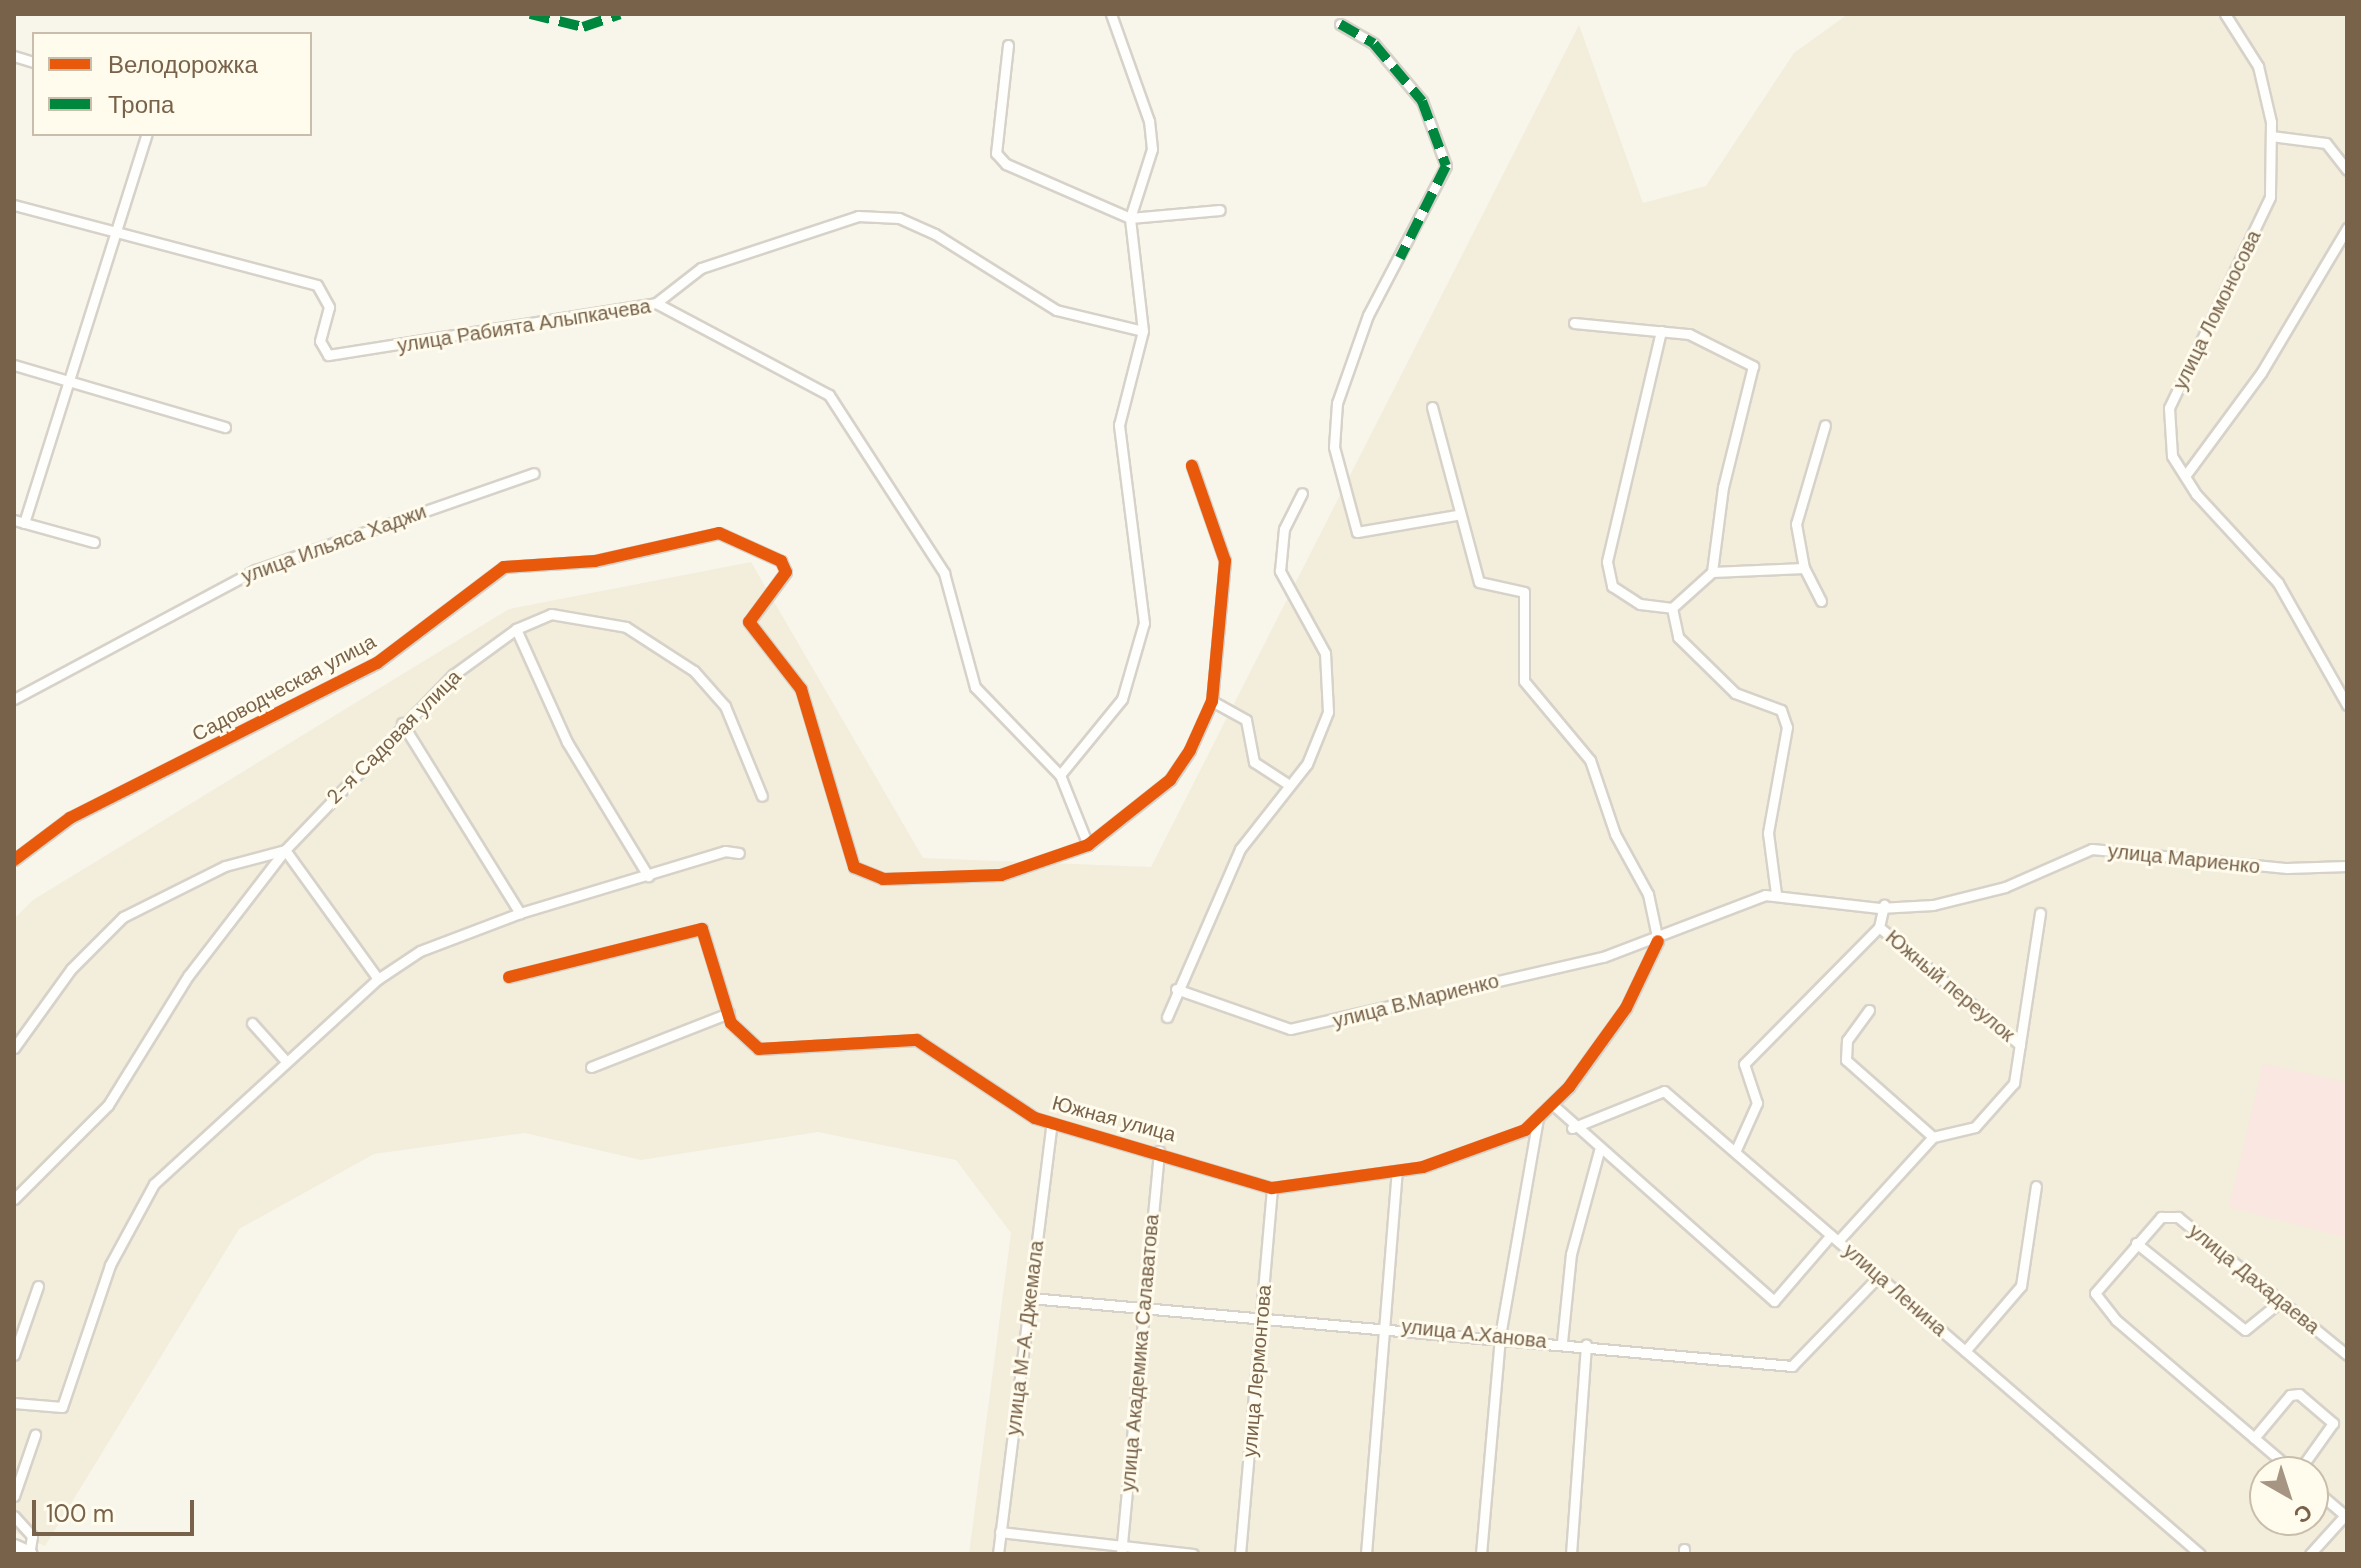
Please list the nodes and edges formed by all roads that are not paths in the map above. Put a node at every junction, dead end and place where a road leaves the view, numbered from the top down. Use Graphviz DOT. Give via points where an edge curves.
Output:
graph roads {
  1 [pos="1111,14"];
  2 [pos="2225,14"];
  3 [pos="1340,24"];
  4 [pos="1008,45"];
  5 [pos="146,136"];
  6 [pos="2271,136"];
  7 [pos="2347,170"];
  8 [pos="14,205"];
  9 [pos="1220,210"];
  10 [pos="1130,218"];
  11 [pos="2347,228"];
  12 [pos="114,233"];
  13 [pos="656,303"];
  14 [pos="1574,323"];
  15 [pos="1143,331"];
  16 [pos="1661,331"];
  17 [pos="14,365"];
  18 [pos="66,379"];
  19 [pos="1432,407"];
  20 [pos="1825,425"];
  21 [pos="225,427"];
  22 [pos="1192,466"];
  23 [pos="534,473"];
  24 [pos="2185,476"];
  25 [pos="1302,493"];
  26 [pos="1456,515"];
  27 [pos="19,522"];
  28 [pos="94,542"];
  29 [pos="1804,568"];
  30 [pos="1712,572"];
  31 [pos="1821,601"];
  32 [pos="1672,608"];
  33 [pos="516,629"];
  34 [pos="14,699"];
  35 [pos="1212,701"];
  36 [pos="2347,705"];
  37 [pos="402,723"];
  38 [pos="1060,775"];
  39 [pos="1286,783"];
  40 [pos="762,796"];
  41 [pos="1088,845"];
  42 [pos="285,850"];
  43 [pos="739,853"];
  44 [pos="14,860"];
  45 [pos="2347,866"];
  46 [pos="648,876"];
  47 [pos="1776,894"];
  48 [pos="1883,906"];
  49 [pos="520,913"];
  50 [pos="2040,913"];
  51 [pos="1879,927"];
  52 [pos="1658,941"];
  53 [pos="509,977"];
  54 [pos="378,979"];
  55 [pos="1176,989"];
  56 [pos="1869,1010"];
  57 [pos="729,1013"];
  58 [pos="1167,1017"];
  59 [pos="252,1023"];
  60 [pos="2020,1045"];
  61 [pos="14,1048"];
  62 [pos="285,1060"];
  63 [pos="591,1067"];
  64 [pos="1552,1104"];
  65 [pos="1539,1116"];
  66 [pos="1052,1123"];
  67 [pos="1572,1128"];
  68 [pos="1933,1137"];
  69 [pos="1159,1151"];
  70 [pos="1599,1151"];
  71 [pos="1735,1152"];
  72 [pos="1397,1172"];
  73 [pos="2036,1186"];
  74 [pos="1272,1188"];
  75 [pos="14,1199"];
  76 [pos="1834,1238"];
  77 [pos="2136,1243"];
  78 [pos="1879,1276"];
  79 [pos="38,1286"];
  80 [pos="1030,1298"];
  81 [pos="2281,1301"];
  82 [pos="1144,1308"];
  83 [pos="1262,1313"];
  84 [pos="1385,1325"];
  85 [pos="1500,1336"];
  86 [pos="1562,1342"];
  87 [pos="1586,1345"];
  88 [pos="1965,1351"];
  89 [pos="14,1355"];
  90 [pos="2347,1355"];
  91 [pos="14,1403"];
  92 [pos="35,1435"];
  93 [pos="2254,1438"];
  94 [pos="2276,1456"];
  95 [pos="2308,1456"];
  96 [pos="14,1496"];
  97 [pos="2329,1501"];
  98 [pos="2346,1515"];
  99 [pos="14,1516"];
  100 [pos="1000,1532"];
  101 [pos="14,1547"];
  102 [pos="1122,1551"];
  103 [pos="30,1554"];
  104 [pos="998,1554"];
  105 [pos="1193,1554"];
  106 [pos="1240,1554"];
  107 [pos="1366,1554"];
  108 [pos="1481,1554"];
  109 [pos="1571,1554"];
  110 [pos="2200,1554"];
  111 [pos="2310,1554"];
  1 -- 10 [label="street" via="1151,135"];
  2 -- 6 [label="street, улица Ломоносова" via="2258,66"];
  3 -- 26 [label="street" via="1374,44 1422,101 1446,166 1368,315 1337,403 1334,447 1357,532"];
  4 -- 10 [label="street" via="996,153"];
  5 -- 12 [label="street"];
  6 -- 7 [label="street" via="2326,143"];
  6 -- 24 [label="street, улица Ломоносова" via="2270,197 2169,408 2172,456"];
  8 -- 12 [label="street, улица Рабията Алыпкачева"];
  9 -- 10 [label="street"];
  10 -- 15 [label="street"];
  11 -- 24 [label="street" via="2261,373"];
  12 -- 13 [label="street, улица Рабията Алыпкачева" via="317,285 329,307 320,341 328,355"];
  12 -- 18 [label="street"];
  13 -- 15 [label="street" via="701,268 858,216 899,218 935,234 1056,310"];
  13 -- 38 [label="street, улица Рабията Алыпкачева" via="829,395 944,573 975,687"];
  14 -- 16 [label="street"];
  15 -- 38 [label="street" via="1119,425 1126,522 1143,606 1140,650 1122,699"];
  16 -- 30 [label="street" via="1689,334 1753,366 1723,487"];
  16 -- 32 [label="street" via="1607,562 1612,586 1640,604"];
  17 -- 18 [label="street"];
  18 -- 21 [label="street"];
  18 -- 27 [label="street"];
  19 -- 26 [label="street"];
  20 -- 29 [label="street" via="1796,524"];
  22 -- 35 [label="street, Садоводческая улица" via="1225,561"];
  23 -- 34 [label="street, улица Ильяса Хаджи" via="256,570"];
  24 -- 36 [label="street, улица Ломоносова" via="2278,583"];
  25 -- 39 [label="street" via="1284,529 1280,571 1325,653 1332,689 1307,764"];
  26 -- 52 [label="street" via="1479,582 1524,592 1524,681 1590,760 1615,834 1648,894"];
  27 -- 28 [label="street"];
  29 -- 30 [label="street"];
  29 -- 31 [label="street"];
  30 -- 32 [label="street"];
  32 -- 47 [label="street" via="1678,637 1735,693 1781,710 1787,727 1768,833"];
  33 -- 37 [label="street, 2-я Садовая улица"];
  33 -- 40 [label="street, 2-я Садовая улица" via="551,614 595,616 626,627 694,671 725,706"];
  33 -- 46 [label="street" via="567,742"];
  35 -- 39 [label="street" via="1239,712 1254,762"];
  35 -- 41 [label="street, Садоводческая улица" via="1170,780"];
  37 -- 42 [label="street, 2-я Садовая улица"];
  37 -- 49 [label="street"];
  38 -- 41 [label="street"];
  39 -- 55 [label="street" via="1240,849"];
  41 -- 44 [label="street, Садоводческая улица" via="977,880 883,879 854,867 801,689 749,622 786,572 781,561 719,533 595,561 504,567 377,663 70,818"];
  42 -- 54 [label="street"];
  42 -- 61 [label="street" via="225,866 123,917 71,969"];
  42 -- 75 [label="street, 2-я Садовая улица" via="188,976 108,1105"];
  43 -- 46 [label="street" via="725,851"];
  45 -- 48 [label="street, улица Мариенко" via="2287,868 2092,849 2005,887 1933,905"];
  46 -- 49 [label="street"];
  47 -- 48 [label="street, улица Мариенко"];
  47 -- 52 [label="street, улица Мариенко"];
  48 -- 51 [label="street"];
  49 -- 54 [label="street" via="420,951"];
  50 -- 60 [label="street"];
  51 -- 60 [label="street, Южный переулок"];
  51 -- 71 [label="street" via="1744,1064 1757,1103"];
  52 -- 55 [label="street, улица В.Мариенко" via="1290,1029"];
  52 -- 64 [label="street, Южная улица" via="1626,1008"];
  53 -- 57 [label="street, Южная улица" via="702,929"];
  54 -- 62 [label="street"];
  55 -- 58 [label="street"];
  56 -- 68 [label="street" via="1847,1040 1846,1060"];
  57 -- 63 [label="street"];
  57 -- 66 [label="street, Южная улица" via="747,1043 759,1049 917,1040"];
  59 -- 62 [label="street"];
  60 -- 68 [label="street" via="2014,1083 1975,1127"];
  62 -- 91 [label="street" via="154,1184 131,1217 62,1407"];
  64 -- 65 [label="street, Южная улица"];
  64 -- 67 [label="street"];
  65 -- 72 [label="street, Южная улица" via="1525,1130"];
  65 -- 85 [label="street"];
  66 -- 69 [label="street, Южная улица"];
  66 -- 80 [label="street, улица М-А. Джемала"];
  67 -- 70 [label="street"];
  67 -- 71 [label="street, улица Ленина" via="1664,1091"];
  68 -- 76 [label="street"];
  69 -- 74 [label="street, Южная улица"];
  69 -- 82 [label="street, улица Академика Салаватова"];
  70 -- 76 [label="street" via="1774,1301"];
  70 -- 86 [label="street" via="1571,1254"];
  71 -- 76 [label="street, улица Ленина"];
  72 -- 74 [label="street, Южная улица"];
  72 -- 84 [label="street"];
  73 -- 88 [label="street" via="2021,1286"];
  74 -- 83 [label="street, улица Лермонтова"];
  76 -- 78 [label="street, улица Ленина"];
  77 -- 81 [label="street" via="2245,1330"];
  77 -- 81 [label="street, улица Дахадаева" via="2161,1217 2178,1217"];
  77 -- 93 [label="street, улица Дахадаева" via="2095,1293 2116,1320"];
  78 -- 87 [label="street, улица А.Ханова" via="1792,1366"];
  78 -- 88 [label="street, улица Ленина"];
  79 -- 89 [label="street"];
  80 -- 82 [label="street, улица А.Ханова"];
  80 -- 100 [label="street, улица М-А. Джемала"];
  81 -- 90 [label="street, улица Дахадаева"];
  82 -- 83 [label="street, улица А.Ханова"];
  82 -- 102 [label="street, улица Академика Салаватова"];
  83 -- 84 [label="street, улица А.Ханова"];
  83 -- 106 [label="street, улица Лермонтова"];
  84 -- 85 [label="street, улица А.Ханова"];
  84 -- 107 [label="street"];
  85 -- 86 [label="street, улица А.Ханова"];
  85 -- 108 [label="street"];
  86 -- 87 [label="street, улица А.Ханова"];
  87 -- 109 [label="street"];
  88 -- 110 [label="street, улица Ленина"];
  92 -- 96 [label="street"];
  93 -- 94 [label="street"];
  93 -- 95 [label="street" via="2290,1395 2299,1394 2333,1423"];
  97 -- 98 [label="street"];
  98 -- 111 [label="street"];
  99 -- 103 [label="street" via="32,1536"];
  100 -- 102 [label="street"];
  100 -- 104 [label="street, улица М-А. Джемала"];
  101 -- 103 [label="main road"];
  102 -- 105 [label="street"];
}
